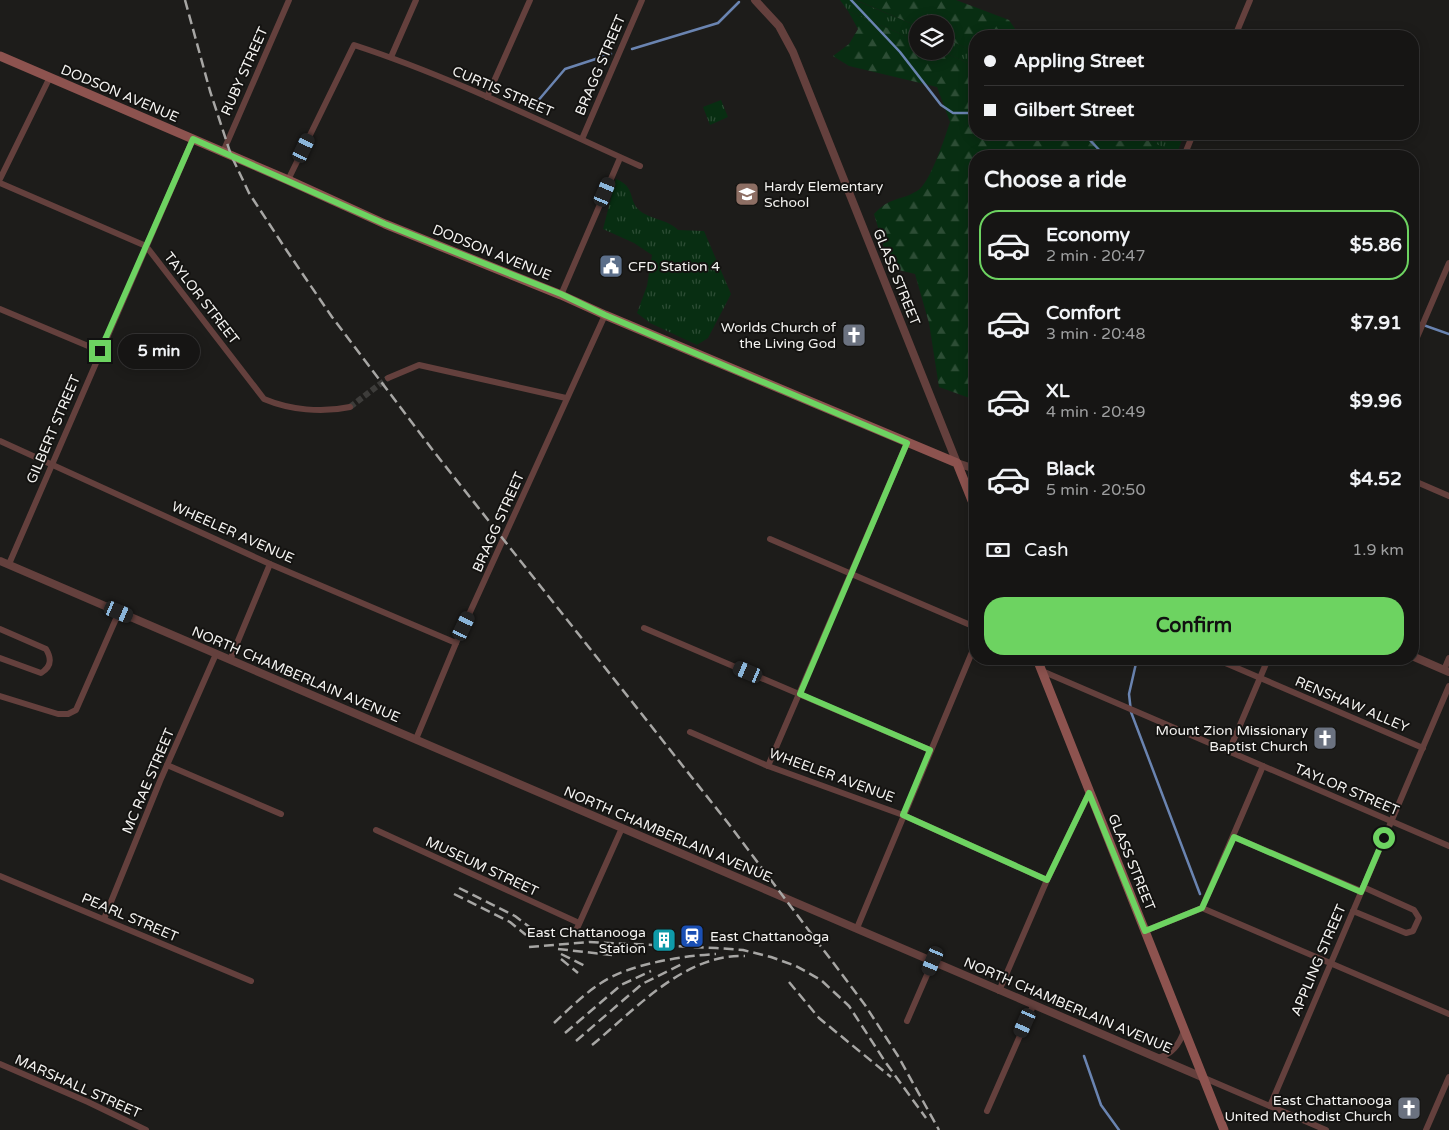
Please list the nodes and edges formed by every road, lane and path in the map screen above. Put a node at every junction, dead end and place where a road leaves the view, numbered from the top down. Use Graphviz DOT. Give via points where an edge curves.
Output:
graph roads {
  1 [pos="289,0"];
  2 [pos="416,0"];
  3 [pos="530,0"];
  4 [pos="642,0"];
  5 [pos="756,0"];
  6 [pos="1250,0"];
  7 [pos="1238,30"];
  8 [pos="0,56"];
  9 [pos="391,57"];
  10 [pos="50,77"];
  11 [pos="487,97"];
  12 [pos="193,139"];
  13 [pos="582,139"];
  14 [pos="223,152"];
  15 [pos="620,158"];
  16 [pos="640,166"];
  17 [pos="0,179"];
  18 [pos="288,180"];
  19 [pos="0,183"];
  20 [pos="146,246"];
  21 [pos="1449,263"];
  22 [pos="561,294"];
  23 [pos="0,309"];
  24 [pos="605,315"];
  25 [pos="1419,333"];
  26 [pos="100,351"];
  27 [pos="388,378"];
  28 [pos="566,398"];
  29 [pos="350,407"];
  30 [pos="0,441"];
  31 [pos="907,443"];
  32 [pos="957,463"];
  33 [pos="52,464"];
  34 [pos="969,467"];
  35 [pos="1419,483"];
  36 [pos="969,493"];
  37 [pos="1449,496"];
  38 [pos="770,538"];
  39 [pos="0,560"];
  40 [pos="8,564"];
  41 [pos="270,564"];
  42 [pos="851,574"];
  43 [pos="119,612"];
  44 [pos="969,624"];
  45 [pos="644,628"];
  46 [pos="0,629"];
  47 [pos="456,644"];
  48 [pos="216,654"];
  49 [pos="0,658"];
  50 [pos="1449,658"];
  51 [pos="969,659"];
  52 [pos="1419,659"];
  53 [pos="230,660"];
  54 [pos="1040,665"];
  55 [pos="1230,665"];
  56 [pos="1265,665"];
  57 [pos="1042,671"];
  58 [pos="1446,671"];
  59 [pos="1260,678"];
  60 [pos="1449,686"];
  61 [pos="800,694"];
  62 [pos="0,696"];
  63 [pos="690,732"];
  64 [pos="416,739"];
  65 [pos="1422,748"];
  66 [pos="930,750"];
  67 [pos="1229,751"];
  68 [pos="168,765"];
  69 [pos="768,766"];
  70 [pos="1262,766"];
  71 [pos="1089,793"];
  72 [pos="281,814"];
  73 [pos="903,815"];
  74 [pos="1391,821"];
  75 [pos="622,828"];
  76 [pos="376,830"];
  77 [pos="1234,837"];
  78 [pos="1449,846"];
  79 [pos="0,876"];
  80 [pos="1047,880"];
  81 [pos="1362,889"];
  82 [pos="1202,908"];
  83 [pos="1353,911"];
  84 [pos="104,919"];
  85 [pos="579,923"];
  86 [pos="857,928"];
  87 [pos="1145,931"];
  88 [pos="575,933"];
  89 [pos="933,961"];
  90 [pos="1331,963"];
  91 [pos="251,981"];
  92 [pos="999,991"];
  93 [pos="1033,1006"];
  94 [pos="1449,1014"];
  95 [pos="908,1021"];
  96 [pos="1184,1032"];
  97 [pos="1158,1058"];
  98 [pos="0,1064"];
  99 [pos="1202,1077"];
  100 [pos="1449,1077"];
  101 [pos="1270,1106"];
  102 [pos="987,1111"];
  103 [pos="146,1130"];
  104 [pos="1224,1130"];
  105 [pos="1326,1130"];
  106 [pos="1426,1130"];
  1 -- 14 [label="street, RUBY STREET"];
  2 -- 9 [label="street"];
  3 -- 11 [label="street"];
  4 -- 13 [label="street, BRAGG STREET"];
  5 -- 32 [label="street, GLASS STREET" via="779,26 793,52"];
  6 -- 7 [label="street"];
  8 -- 10 [label="main road, DODSON AVENUE"];
  9 -- 11 [label="street, CURTIS STREET"];
  9 -- 18 [label="street, CURTIS STREET" via="354,45"];
  10 -- 12 [label="main road, DODSON AVENUE"];
  10 -- 17 [label="street"];
  11 -- 13 [label="street, CURTIS STREET"];
  12 -- 14 [label="main road, DODSON AVENUE"];
  12 -- 20 [label="street, GILBERT STREET"];
  13 -- 15 [label="street, CURTIS STREET"];
  14 -- 18 [label="main road, DODSON AVENUE"];
  15 -- 16 [label="street, CURTIS STREET"];
  15 -- 22 [label="street"];
  18 -- 22 [label="main road, DODSON AVENUE" via="385,224"];
  19 -- 20 [label="street, TAYLOR STREET"];
  20 -- 26 [label="street, GILBERT STREET"];
  20 -- 29 [label="street, TAYLOR STREET" via="264,398 321,411"];
  21 -- 25 [label="street"];
  22 -- 24 [label="main road, DODSON AVENUE"];
  23 -- 26 [label="street"];
  24 -- 28 [label="street, BRAGG STREET"];
  24 -- 31 [label="main road, DODSON AVENUE"];
  26 -- 33 [label="street, GILBERT STREET"];
  27 -- 28 [label="street" via="419,365"];
  28 -- 47 [label="street, BRAGG STREET"];
  30 -- 33 [label="street, WHEELER AVENUE"];
  31 -- 32 [label="main road, DODSON AVENUE"];
  31 -- 42 [label="street"];
  32 -- 34 [label="street, DODSON AVENUE"];
  32 -- 36 [label="main road, GLASS STREET"];
  33 -- 40 [label="street, GILBERT STREET"];
  33 -- 41 [label="street, WHEELER AVENUE"];
  35 -- 37 [label="street"];
  38 -- 42 [label="street"];
  39 -- 40 [label="street, NORTH CHAMBERLAIN AVENUE"];
  40 -- 43 [label="street, NORTH CHAMBERLAIN AVENUE"];
  41 -- 47 [label="street, WHEELER AVENUE"];
  41 -- 53 [label="street"];
  42 -- 44 [label="street"];
  42 -- 61 [label="street"];
  43 -- 48 [label="street, NORTH CHAMBERLAIN AVENUE"];
  43 -- 62 [label="street" via="76,710 58,714"];
  45 -- 61 [label="street"];
  46 -- 49 [label="street" via="46,649 50,662 41,673"];
  47 -- 64 [label="street, BRAGG STREET"];
  48 -- 53 [label="street, NORTH CHAMBERLAIN AVENUE"];
  48 -- 68 [label="street, MC RAE STREET"];
  50 -- 58 [label="street"];
  51 -- 66 [label="street"];
  52 -- 58 [label="street"];
  53 -- 64 [label="street, NORTH CHAMBERLAIN AVENUE"];
  54 -- 57 [label="main road, GLASS STREET"];
  55 -- 59 [label="street, RENSHAW ALLEY"];
  56 -- 59 [label="street"];
  57 -- 67 [label="street, TAYLOR STREET"];
  57 -- 71 [label="main road, GLASS STREET"];
  59 -- 65 [label="street, RENSHAW ALLEY"];
  59 -- 67 [label="street"];
  60 -- 65 [label="street, APPLING STREET"];
  61 -- 66 [label="street"];
  61 -- 69 [label="street"];
  63 -- 69 [label="street, WHEELER AVENUE"];
  64 -- 75 [label="street, NORTH CHAMBERLAIN AVENUE"];
  65 -- 74 [label="street, APPLING STREET"];
  66 -- 73 [label="street"];
  67 -- 70 [label="street, TAYLOR STREET"];
  68 -- 72 [label="street"];
  68 -- 84 [label="street, MC RAE STREET"];
  69 -- 73 [label="street, WHEELER AVENUE"];
  70 -- 74 [label="street, TAYLOR STREET"];
  70 -- 77 [label="street"];
  71 -- 80 [label="street"];
  71 -- 87 [label="main road, GLASS STREET"];
  73 -- 80 [label="street, WHEELER AVENUE"];
  73 -- 86 [label="street"];
  74 -- 78 [label="street, TAYLOR STREET"];
  74 -- 81 [label="street, APPLING STREET"];
  75 -- 85 [label="street"];
  75 -- 86 [label="street, NORTH CHAMBERLAIN AVENUE"];
  76 -- 85 [label="street, MUSEUM STREET"];
  77 -- 81 [label="street"];
  77 -- 82 [label="street"];
  79 -- 84 [label="street, PEARL STREET"];
  80 -- 92 [label="street"];
  81 -- 83 [label="street, APPLING STREET"];
  81 -- 83 [label="street" via="1414,910 1419,918 1413,931 1406,933"];
  82 -- 87 [label="street"];
  82 -- 90 [label="street"];
  83 -- 90 [label="street, APPLING STREET"];
  84 -- 91 [label="street, PEARL STREET"];
  85 -- 88 [label="street"];
  86 -- 89 [label="street, NORTH CHAMBERLAIN AVENUE"];
  87 -- 96 [label="main road, GLASS STREET"];
  89 -- 92 [label="street, NORTH CHAMBERLAIN AVENUE"];
  89 -- 95 [label="street"];
  90 -- 94 [label="street"];
  90 -- 101 [label="street, APPLING STREET"];
  92 -- 93 [label="street, NORTH CHAMBERLAIN AVENUE"];
  93 -- 97 [label="street, NORTH CHAMBERLAIN AVENUE"];
  93 -- 102 [label="street"];
  96 -- 97 [label="street" via="1180,1044"];
  96 -- 99 [label="main road, GLASS STREET"];
  97 -- 99 [label="street, NORTH CHAMBERLAIN AVENUE"];
  98 -- 103 [label="street, MARSHALL STREET"];
  99 -- 101 [label="street, NORTH CHAMBERLAIN AVENUE"];
  99 -- 104 [label="main road, GLASS STREET"];
  100 -- 106 [label="street"];
  101 -- 105 [label="street, NORTH CHAMBERLAIN AVENUE"];
}
